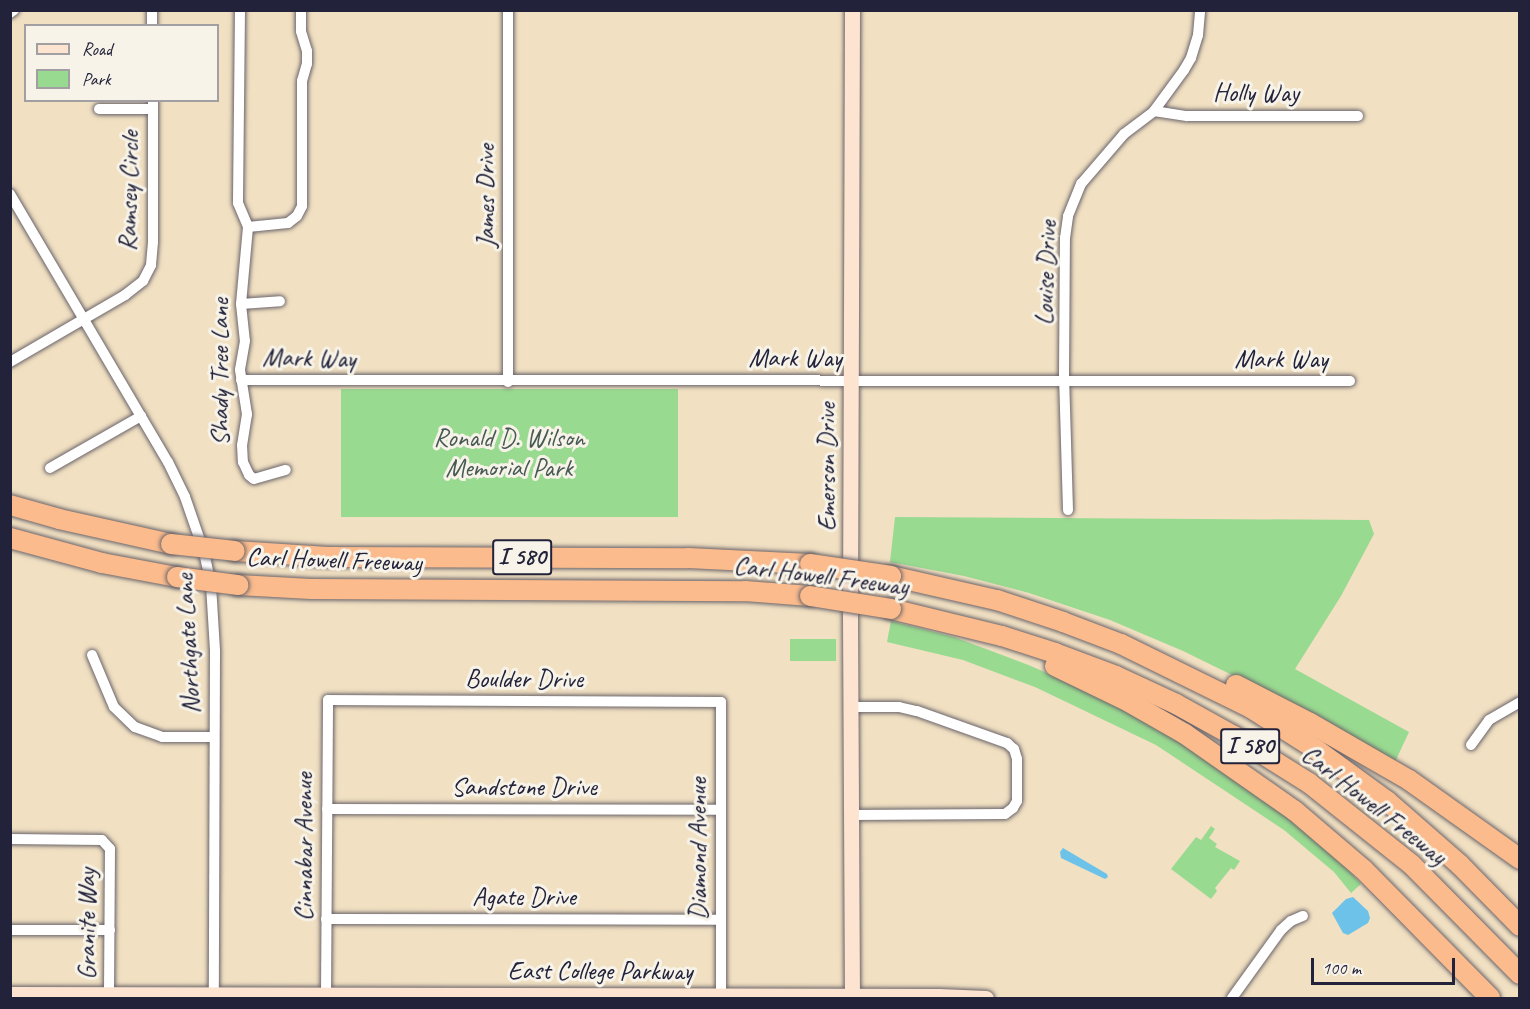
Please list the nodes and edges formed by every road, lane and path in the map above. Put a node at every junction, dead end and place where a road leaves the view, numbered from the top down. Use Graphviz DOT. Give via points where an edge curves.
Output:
graph roads {
  1 [pos="240,10"];
  2 [pos="301,10"];
  3 [pos="508,10"];
  4 [pos="852,10"];
  5 [pos="1200,10"];
  6 [pos="153,105"];
  7 [pos="99,110"];
  8 [pos="1154,111"];
  9 [pos="1358,116"];
  10 [pos="10,194"];
  11 [pos="248,227"];
  12 [pos="280,301"];
  13 [pos="240,304"];
  14 [pos="85,320"];
  15 [pos="10,362"];
  16 [pos="241,380"];
  17 [pos="851,380"];
  18 [pos="1350,381"];
  19 [pos="508,382"];
  20 [pos="1064,382"];
  21 [pos="141,416"];
  22 [pos="50,468"];
  23 [pos="286,470"];
  24 [pos="10,505"];
  25 [pos="1068,510"];
  26 [pos="10,538"];
  27 [pos="997,600"];
  28 [pos="923,615"];
  29 [pos="92,655"];
  30 [pos="328,700"];
  31 [pos="721,702"];
  32 [pos="1520,702"];
  33 [pos="850,707"];
  34 [pos="214,736"];
  35 [pos="1471,745"];
  36 [pos="327,809"];
  37 [pos="721,810"];
  38 [pos="851,815"];
  39 [pos="10,839"];
  40 [pos="1520,859"];
  41 [pos="1303,916"];
  42 [pos="326,919"];
  43 [pos="721,920"];
  44 [pos="1520,926"];
  45 [pos="10,930"];
  46 [pos="110,930"];
  47 [pos="1520,974"];
  48 [pos="10,994"];
  49 [pos="109,994"];
  50 [pos="326,994"];
  51 [pos="214,996"];
  52 [pos="720,996"];
  53 [pos="780,997"];
  54 [pos="852,997"];
  55 [pos="936,997"];
  56 [pos="986,999"];
  57 [pos="1232,999"];
  58 [pos="1490,999"];
  1 -- 11 [label="street, Shady Tree Lane" via="238,203"];
  2 -- 11 [label="street" via="301,32 307,51 302,81 302,206 288,223"];
  3 -- 19 [label="street, James Drive"];
  4 -- 17 [label="street, Emerson Drive"];
  5 -- 8 [label="street, Louise Drive" via="1191,58"];
  6 -- 7 [label="street"];
  6 -- 14 [label="street, Ramsey Circle" via="151,265 136,288"];
  8 -- 9 [label="street, Holly Way" via="1187,116"];
  8 -- 20 [label="street, Louise Drive" via="1124,134 1081,184 1068,216"];
  10 -- 14 [label="street, Northgate Lane"];
  11 -- 13 [label="street, Shady Tree Lane"];
  12 -- 13 [label="street"];
  13 -- 16 [label="street, Shady Tree Lane" via="245,341"];
  14 -- 15 [label="street, Ramsey Circle"];
  14 -- 21 [label="street, Northgate Lane"];
  16 -- 19 [label="street, Mark Way"];
  16 -- 23 [label="street, Shady Tree Lane" via="247,414 242,445 244,466 254,479"];
  17 -- 19 [label="street, Mark Way"];
  17 -- 20 [label="street, Mark Way"];
  17 -- 33 [label="street, Emerson Drive"];
  18 -- 20 [label="street, Mark Way"];
  20 -- 25 [label="street, Louise Drive"];
  21 -- 22 [label="street"];
  21 -- 34 [label="street, Northgate Lane" via="185,497 204,552 214,628"];
  24 -- 27 [label="highway, Carl Howell Freeway / I 580, bridge" via="171,543 235,551 328,557 688,558 810,564 891,576"];
  26 -- 28 [label="highway, Carl Howell Freeway / I 580, bridge" via="102,562 238,585 745,591 810,596"];
  27 -- 40 [label="highway" via="1113,631 1206,670 1399,774"];
  27 -- 44 [label="highway, Carl Howell Freeway / I 580" via="1121,644 1251,708 1387,801 1460,865"];
  28 -- 47 [label="highway, Carl Howell Freeway / I 580" via="1002,636 1106,672 1234,736 1309,783 1403,857"];
  28 -- 58 [label="highway" via="1072,673 1216,754 1295,811 1351,858"];
  29 -- 34 [label="street" via="114,707 135,727 162,736"];
  30 -- 31 [label="street, Boulder Drive"];
  30 -- 36 [label="street, Cinnabar Avenue"];
  31 -- 37 [label="street, Diamond Avenue"];
  32 -- 35 [label="street" via="1489,720"];
  33 -- 38 [label="street, Emerson Drive"];
  33 -- 38 [label="street" via="917,711 1007,743 1017,759 1017,801 1005,814"];
  34 -- 51 [label="street, Northgate Lane"];
  36 -- 37 [label="street, Sandstone Drive"];
  36 -- 42 [label="street, Cinnabar Avenue"];
  37 -- 43 [label="street, Diamond Avenue"];
  38 -- 54 [label="street, Emerson Drive"];
  39 -- 46 [label="street, Granite Way" via="102,840 110,849"];
  41 -- 57 [label="street" via="1281,930"];
  42 -- 43 [label="street, Agate Drive"];
  42 -- 50 [label="street, Cinnabar Avenue"];
  43 -- 52 [label="street, Diamond Avenue"];
  45 -- 46 [label="street"];
  46 -- 49 [label="street, Granite Way"];
  48 -- 49 [label="street, East College Parkway"];
  49 -- 51 [label="street, East College Parkway"];
  50 -- 51 [label="street, East College Parkway"];
  50 -- 52 [label="street, East College Parkway"];
  52 -- 53 [label="street, East College Parkway"];
  53 -- 54 [label="street, East College Parkway"];
  54 -- 55 [label="street, East College Parkway"];
  55 -- 56 [label="street, East College Parkway"];
}
